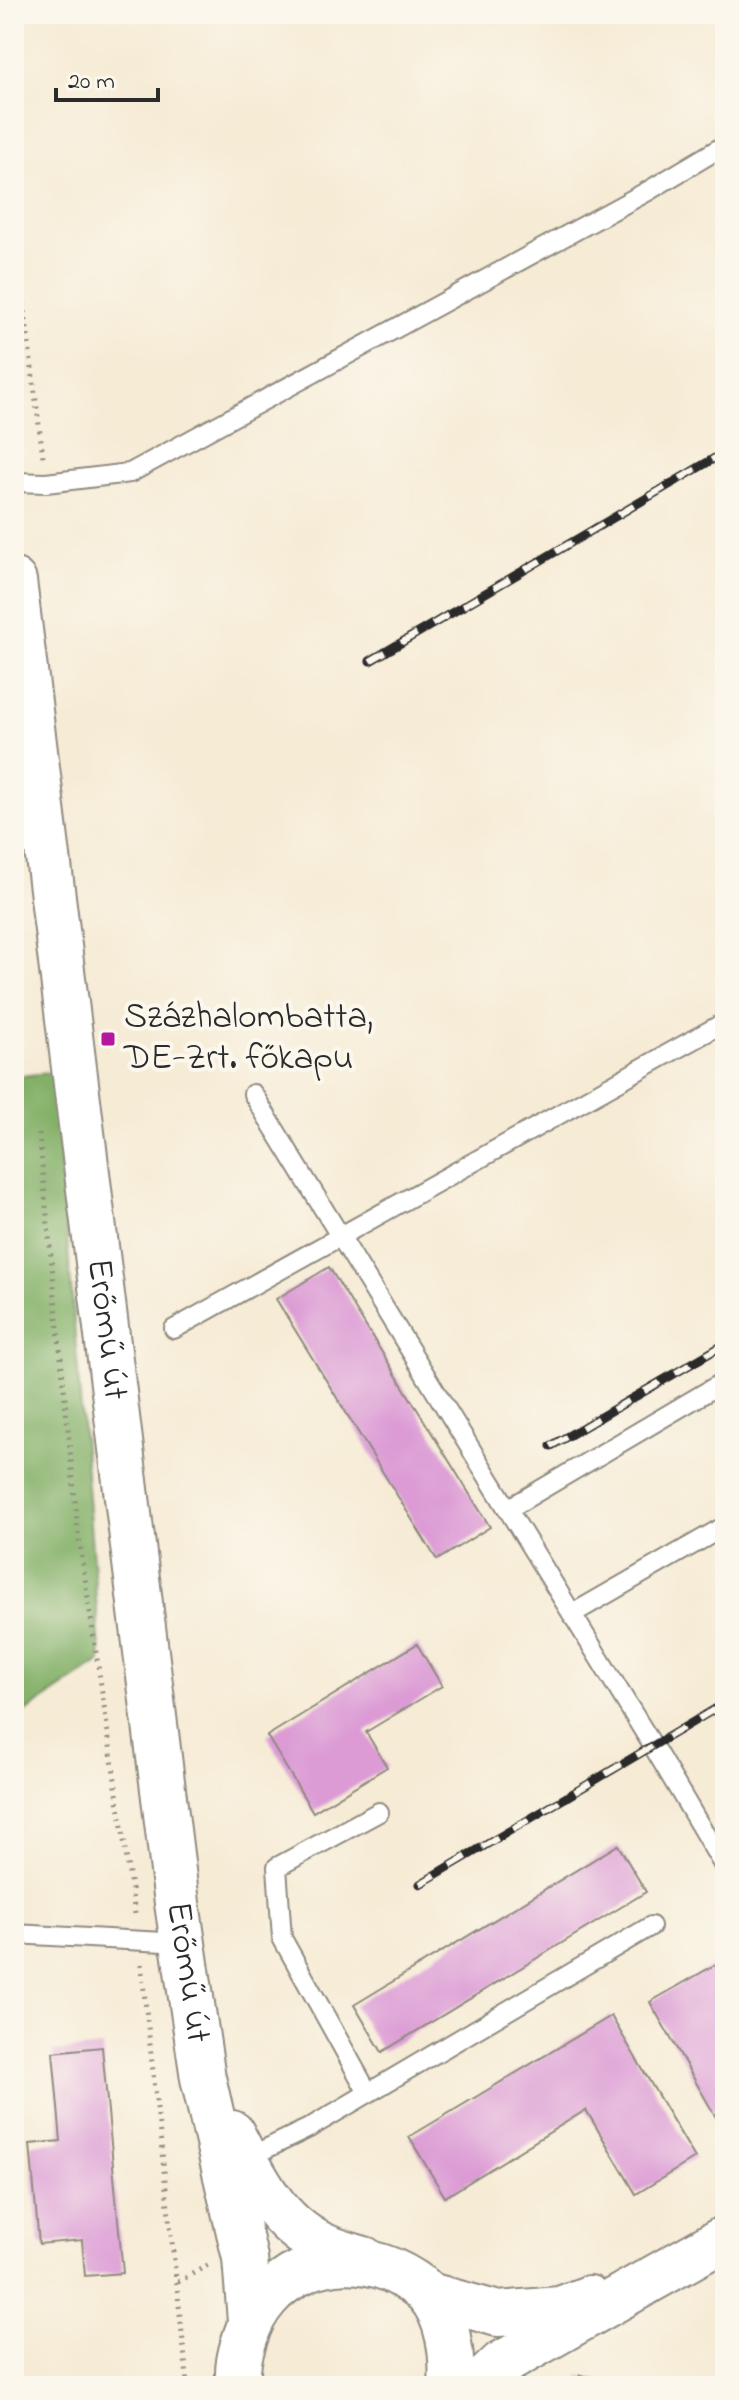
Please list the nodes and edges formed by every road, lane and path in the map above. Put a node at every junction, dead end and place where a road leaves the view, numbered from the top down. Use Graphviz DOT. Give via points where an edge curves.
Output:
graph roads {
  1 [pos="725,145"];
  2 [pos="14,224"];
  3 [pos="14,482"];
  4 [pos="46,483"];
  5 [pos="14,581"];
  6 [pos="725,1022"];
  7 [pos="253,1094"];
  8 [pos="39,1132"];
  9 [pos="339,1237"];
  10 [pos="174,1329"];
  11 [pos="725,1381"];
  12 [pos="508,1509"];
  13 [pos="725,1526"];
  14 [pos="572,1614"];
  15 [pos="379,1812"];
  16 [pos="725,1868"];
  17 [pos="651,1926"];
  18 [pos="14,1934"];
  19 [pos="139,1941"];
  20 [pos="183,1943"];
  21 [pos="203,2078"];
  22 [pos="368,2093"];
  23 [pos="245,2159"];
  24 [pos="725,2238"];
  25 [pos="687,2260"];
  26 [pos="374,2263"];
  27 [pos="429,2295"];
  28 [pos="250,2321"];
  29 [pos="234,2385"];
  30 [pos="188,2386"];
  31 [pos="451,2386"];
  32 [pos="478,2386"];
  1 -- 4 [label="lane" via="130,473"];
  2 -- 4 [label="path"];
  3 -- 4 [label="lane"];
  5 -- 20 [label="street, Erőmű út"];
  6 -- 9 [label="lane"];
  7 -- 9 [label="lane"];
  8 -- 19 [label="path" via="78,1531"];
  9 -- 10 [label="lane"];
  9 -- 12 [label="lane"];
  11 -- 12 [label="lane"];
  12 -- 14 [label="lane"];
  13 -- 14 [label="lane"];
  14 -- 16 [label="lane"];
  15 -- 22 [label="lane" via="277,1867 282,1938"];
  17 -- 22 [label="lane"];
  18 -- 19 [label="lane"];
  19 -- 20 [label="lane"];
  19 -- 30 [label="path"];
  20 -- 21 [label="street, Erőmű út"];
  21 -- 23 [label="street, Erőmű út"];
  21 -- 28 [label="street, Erőmű út" via="245,2258"];
  22 -- 23 [label="lane"];
  23 -- 26 [label="street, Erőmű út" via="270,2204 298,2229 321,2245"];
  24 -- 25 [label="street"];
  25 -- 27 [label="street" via="560,2309 498,2314"];
  25 -- 32 [label="street" via="501,2364"];
  26 -- 27 [label="street, Erőmű út" via="409,2278"];
  26 -- 28 [label="street" via="336,2261 304,2269 272,2290"];
  27 -- 31 [label="street" via="446,2328"];
  28 -- 29 [label="street"];
}
